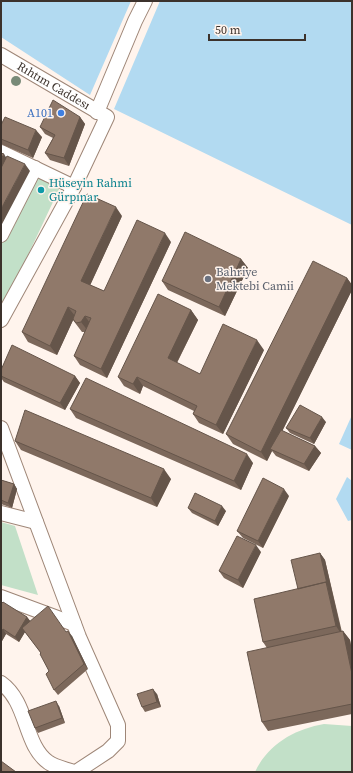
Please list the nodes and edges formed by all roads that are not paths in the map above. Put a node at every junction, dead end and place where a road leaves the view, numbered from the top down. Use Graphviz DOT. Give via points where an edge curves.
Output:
graph roads {
  1 [pos="145,1"];
  2 [pos="1,55"];
  3 [pos="102,115"];
  4 [pos="1,152"];
  5 [pos="35,168"];
  6 [pos="74,187"];
  7 [pos="1,235"];
  8 [pos="1,320"];
  9 [pos="1,428"];
  10 [pos="1,513"];
  11 [pos="36,522"];
  12 [pos="1,597"];
  13 [pos="74,624"];
  14 [pos="1,683"];
  15 [pos="75,772"];
  1 -- 3 [label="street" via="135,21"];
  2 -- 3 [label="street, Rıhtım Caddesı"];
  3 -- 6 [label="street"];
  4 -- 5 [label="street"];
  5 -- 6 [label="street"];
  5 -- 7 [label="street"];
  6 -- 8 [label="street"];
  9 -- 11 [label="street"];
  10 -- 11 [label="street"];
  11 -- 13 [label="street"];
  12 -- 13 [label="street"];
  13 -- 15 [label="street" via="118,725 118,741 108,751"];
  14 -- 15 [label="street" via="10,689 24,716 36,749 48,762"];
}
